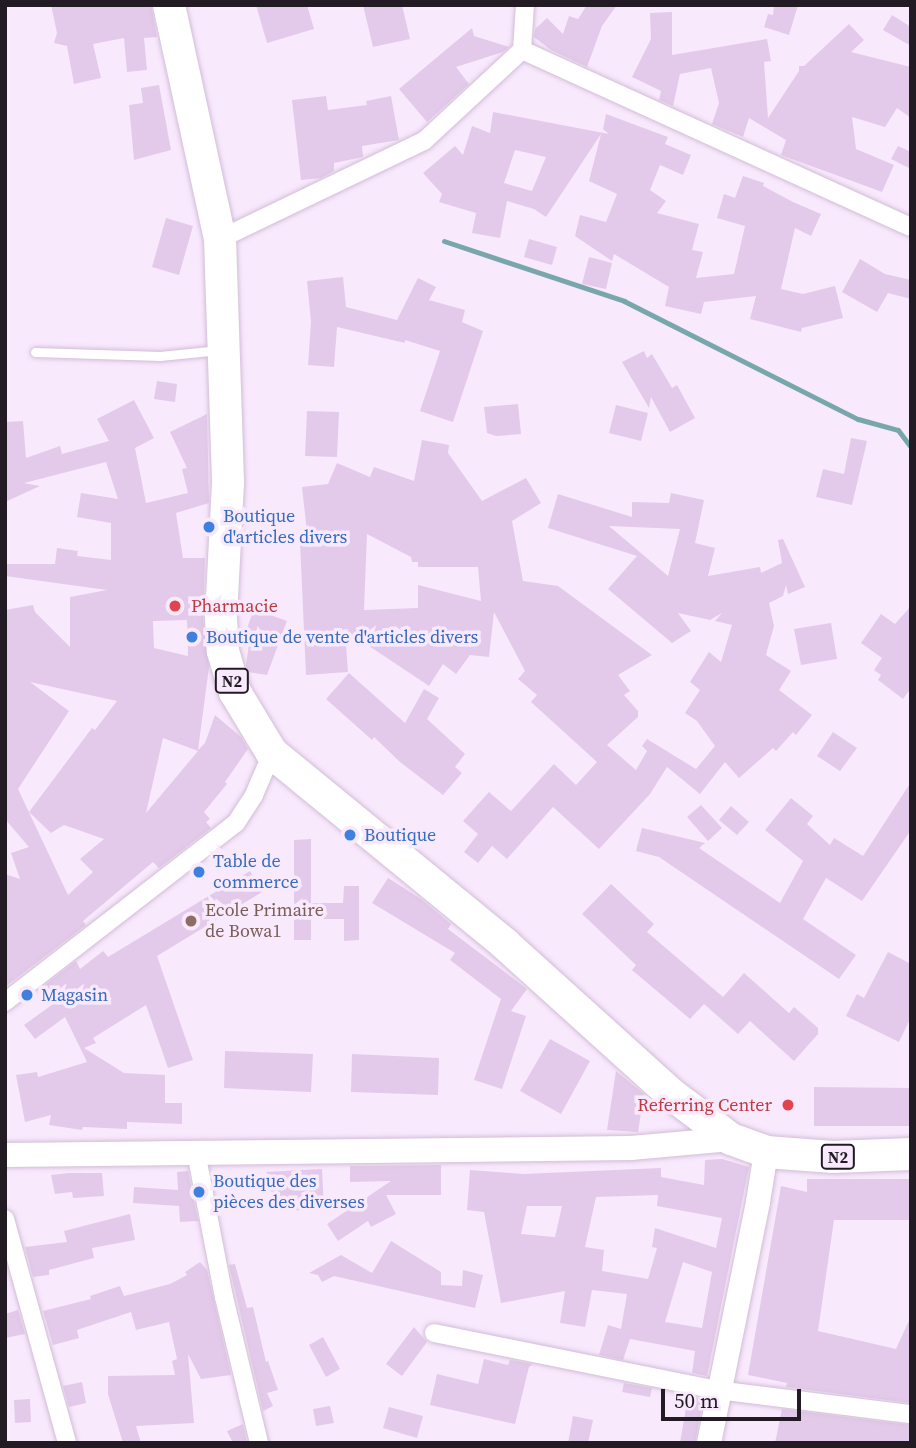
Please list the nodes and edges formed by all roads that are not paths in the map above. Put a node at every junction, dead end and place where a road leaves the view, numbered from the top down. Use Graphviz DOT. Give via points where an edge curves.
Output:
graph roads {
  1 [pos="169,5"];
  2 [pos="524,5"];
  3 [pos="522,50"];
  4 [pos="911,227"];
  5 [pos="220,239"];
  6 [pos="225,350"];
  7 [pos="35,352"];
  8 [pos="272,753"];
  9 [pos="5,1002"];
  10 [pos="731,1139"];
  11 [pos="909,1149"];
  12 [pos="196,1152"];
  13 [pos="766,1152"];
  14 [pos="5,1155"];
  15 [pos="5,1219"];
  16 [pos="434,1333"];
  17 [pos="718,1390"];
  18 [pos="911,1414"];
  19 [pos="67,1443"];
  20 [pos="260,1443"];
  21 [pos="709,1443"];
  1 -- 5 [label="highway, N2"];
  2 -- 3 [label="street"];
  3 -- 4 [label="street"];
  3 -- 5 [label="street" via="424,141"];
  5 -- 6 [label="highway, N2"];
  6 -- 7 [label="lane" via="160,356"];
  6 -- 8 [label="highway, N2" via="228,483 223,651 235,692"];
  8 -- 9 [label="street" via="236,823"];
  8 -- 10 [label="highway, N2" via="505,944 671,1094"];
  10 -- 12 [label="main road" via="631,1148"];
  10 -- 13 [label="highway, N2"];
  11 -- 13 [label="highway, N2" via="833,1157"];
  12 -- 14 [label="main road"];
  12 -- 20 [label="street" via="224,1297"];
  13 -- 17 [label="main road"];
  15 -- 19 [label="street"];
  16 -- 17 [label="street"];
  17 -- 18 [label="street"];
  17 -- 21 [label="main road"];
}
